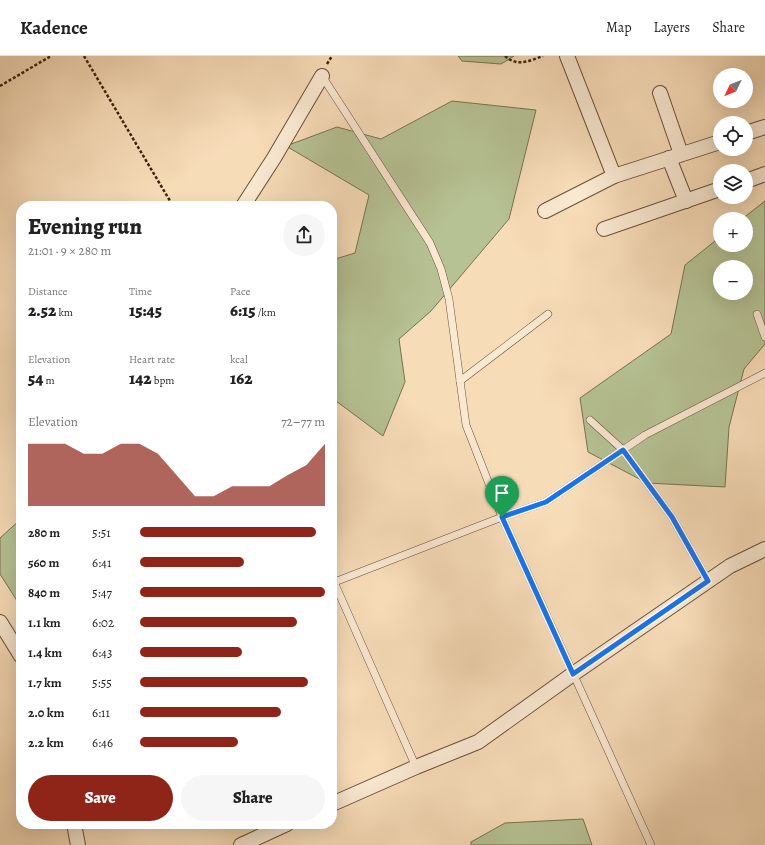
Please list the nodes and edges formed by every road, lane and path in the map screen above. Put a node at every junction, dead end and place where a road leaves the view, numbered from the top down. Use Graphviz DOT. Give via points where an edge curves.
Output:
graph roads {
  1 [pos="51,56"];
  2 [pos="84,56"];
  3 [pos="504,56"];
  4 [pos="543,56"];
  5 [pos="567,56"];
  6 [pos="322,76"];
  7 [pos="0,86"];
  8 [pos="660,93"];
  9 [pos="765,127"];
  10 [pos="753,131"];
  11 [pos="713,144"];
  12 [pos="675,156"];
  13 [pos="765,174"];
  14 [pos="614,176"];
  15 [pos="753,178"];
  16 [pos="713,192"];
  17 [pos="170,201"];
  18 [pos="246,201"];
  19 [pos="686,201"];
  20 [pos="545,210"];
  21 [pos="604,229"];
  22 [pos="548,314"];
  23 [pos="757,314"];
  24 [pos="765,337"];
  25 [pos="765,373"];
  26 [pos="460,381"];
  27 [pos="590,420"];
  28 [pos="623,450"];
  29 [pos="502,517"];
  30 [pos="765,549"];
  31 [pos="337,581"];
  32 [pos="708,581"];
  33 [pos="337,592"];
  34 [pos="0,622"];
  35 [pos="16,648"];
  36 [pos="573,674"];
  37 [pos="416,767"];
  38 [pos="337,802"];
  39 [pos="75,829"];
  40 [pos="277,829"];
  41 [pos="78,845"];
  42 [pos="241,845"];
  43 [pos="651,845"];
  1 -- 7 [label="path"];
  2 -- 17 [label="path"];
  3 -- 4 [label="path" via="508,60 523,63"];
  5 -- 14 [label="street"];
  6 -- 18 [label="street"];
  6 -- 26 [label="lane" via="430,243 450,298"];
  8 -- 12 [label="street"];
  9 -- 10 [label="street"];
  11 -- 12 [label="street"];
  12 -- 14 [label="street"];
  12 -- 19 [label="street"];
  13 -- 15 [label="street"];
  14 -- 20 [label="street"];
  16 -- 19 [label="street"];
  19 -- 21 [label="street"];
  22 -- 26 [label="lane"];
  23 -- 24 [label="lane"];
  25 -- 28 [label="lane" via="645,435"];
  26 -- 29 [label="lane" via="466,425"];
  27 -- 28 [label="lane"];
  28 -- 29 [label="lane" via="546,502"];
  28 -- 32 [label="lane" via="672,517"];
  29 -- 31 [label="lane"];
  29 -- 36 [label="lane"];
  30 -- 32 [label="street" via="730,566"];
  32 -- 36 [label="street"];
  33 -- 37 [label="lane"];
  34 -- 35 [label="street"];
  36 -- 37 [label="street" via="478,742"];
  36 -- 43 [label="lane"];
  37 -- 38 [label="street"];
  39 -- 41 [label="street"];
  40 -- 42 [label="street"];
}
